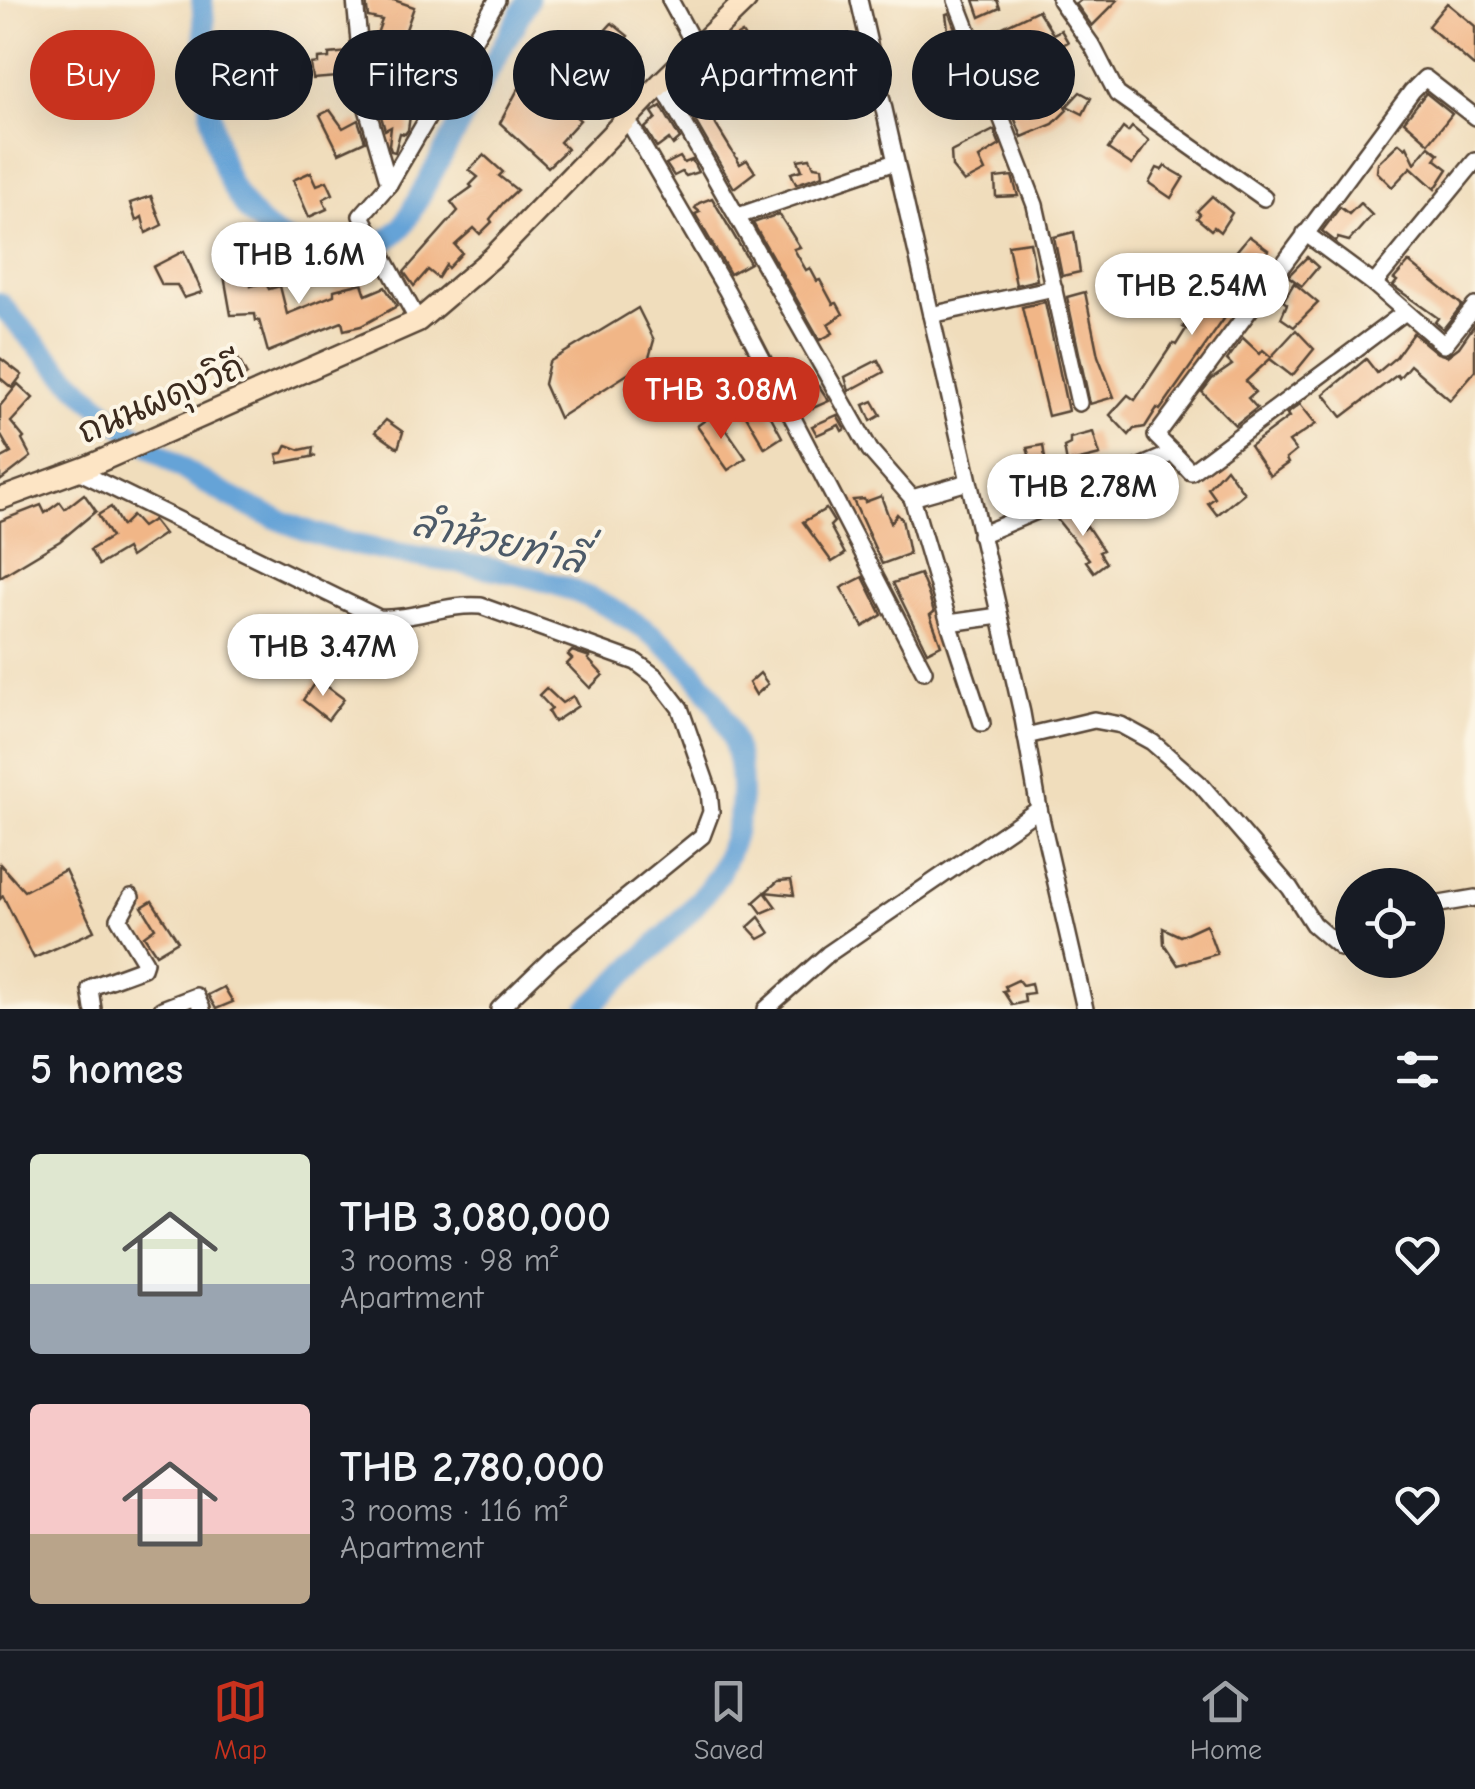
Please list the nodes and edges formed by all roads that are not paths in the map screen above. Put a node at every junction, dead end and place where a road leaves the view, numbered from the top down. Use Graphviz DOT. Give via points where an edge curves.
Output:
graph roads {
  1 [pos="355,0"];
  2 [pos="497,0"];
  3 [pos="670,0"];
  4 [pos="746,0"];
  5 [pos="859,0"];
  6 [pos="956,0"];
  7 [pos="1060,0"];
  8 [pos="686,30"];
  9 [pos="715,30"];
  10 [pos="665,79"];
  11 [pos="661,83"];
  12 [pos="645,99"];
  13 [pos="1475,117"];
  14 [pos="625,120"];
  15 [pos="627,120"];
  16 [pos="1475,161"];
  17 [pos="895,162"];
  18 [pos="389,184"];
  19 [pos="1264,198"];
  20 [pos="738,216"];
  21 [pos="1305,233"];
  22 [pos="1374,284"];
  23 [pos="1054,288"];
  24 [pos="1475,306"];
  25 [pos="414,312"];
  26 [pos="1405,312"];
  27 [pos="931,314"];
  28 [pos="1079,403"];
  29 [pos="1172,454"];
  30 [pos="82,469"];
  31 [pos="968,482"];
  32 [pos="0,498"];
  33 [pos="912,498"];
  34 [pos="980,535"];
  35 [pos="999,616"];
  36 [pos="950,623"];
  37 [pos="924,671"];
  38 [pos="982,724"];
  39 [pos="1026,736"];
  40 [pos="1039,809"];
  41 [pos="131,897"];
  42 [pos="1475,898"];
  43 [pos="1445,903"];
  44 [pos="1335,943"];
  45 [pos="92,1009"];
  46 [pos="162,1009"];
  47 [pos="202,1009"];
  48 [pos="499,1009"];
  49 [pos="766,1009"];
  50 [pos="1085,1009"];
  1 -- 18 [label="street" via="365,102"];
  2 -- 18 [label="street"];
  3 -- 8 [label="street"];
  4 -- 9 [label="main road, ถนนผดุงวิถี"];
  5 -- 17 [label="street"];
  6 -- 23 [label="street" via="1035,205"];
  7 -- 19 [label="street" via="1118,94"];
  10 -- 11 [label="main road, ถนนผดุงวิถี"];
  11 -- 12 [label="main road, ถนนผดุงวิถี"];
  11 -- 20 [label="street"];
  13 -- 21 [label="street" via="1425,78"];
  14 -- 25 [label="main road, ถนนผดุงวิถี" via="493,257"];
  15 -- 37 [label="street" via="727,291"];
  16 -- 22 [label="street"];
  17 -- 20 [label="street"];
  17 -- 27 [label="street"];
  18 -- 25 [label="street" via="361,216"];
  20 -- 33 [label="street" via="870,450"];
  21 -- 22 [label="street"];
  21 -- 29 [label="street" via="1156,436"];
  22 -- 26 [label="street"];
  23 -- 27 [label="street"];
  23 -- 28 [label="street"];
  24 -- 26 [label="street" via="1444,346"];
  25 -- 30 [label="main road, ถนนผดุงวิถี"];
  26 -- 29 [label="street" via="1191,472"];
  27 -- 31 [label="street"];
  29 -- 34 [label="street"];
  30 -- 32 [label="main road, ถนนผดุงวิถี"];
  30 -- 48 [label="street" via="379,618 481,606 636,662 671,693 709,792 708,826"];
  31 -- 33 [label="street"];
  31 -- 34 [label="street"];
  33 -- 36 [label="street"];
  34 -- 35 [label="street"];
  35 -- 36 [label="street"];
  35 -- 39 [label="street"];
  36 -- 38 [label="street"];
  39 -- 40 [label="street"];
  39 -- 44 [label="street" via="1094,720 1152,742 1201,785"];
  40 -- 49 [label="street" via="828,954"];
  40 -- 50 [label="street"];
  41 -- 45 [label="street" via="119,918 143,968 90,989"];
  42 -- 43 [label="street"];
  46 -- 47 [label="street" via="196,996"];
}
